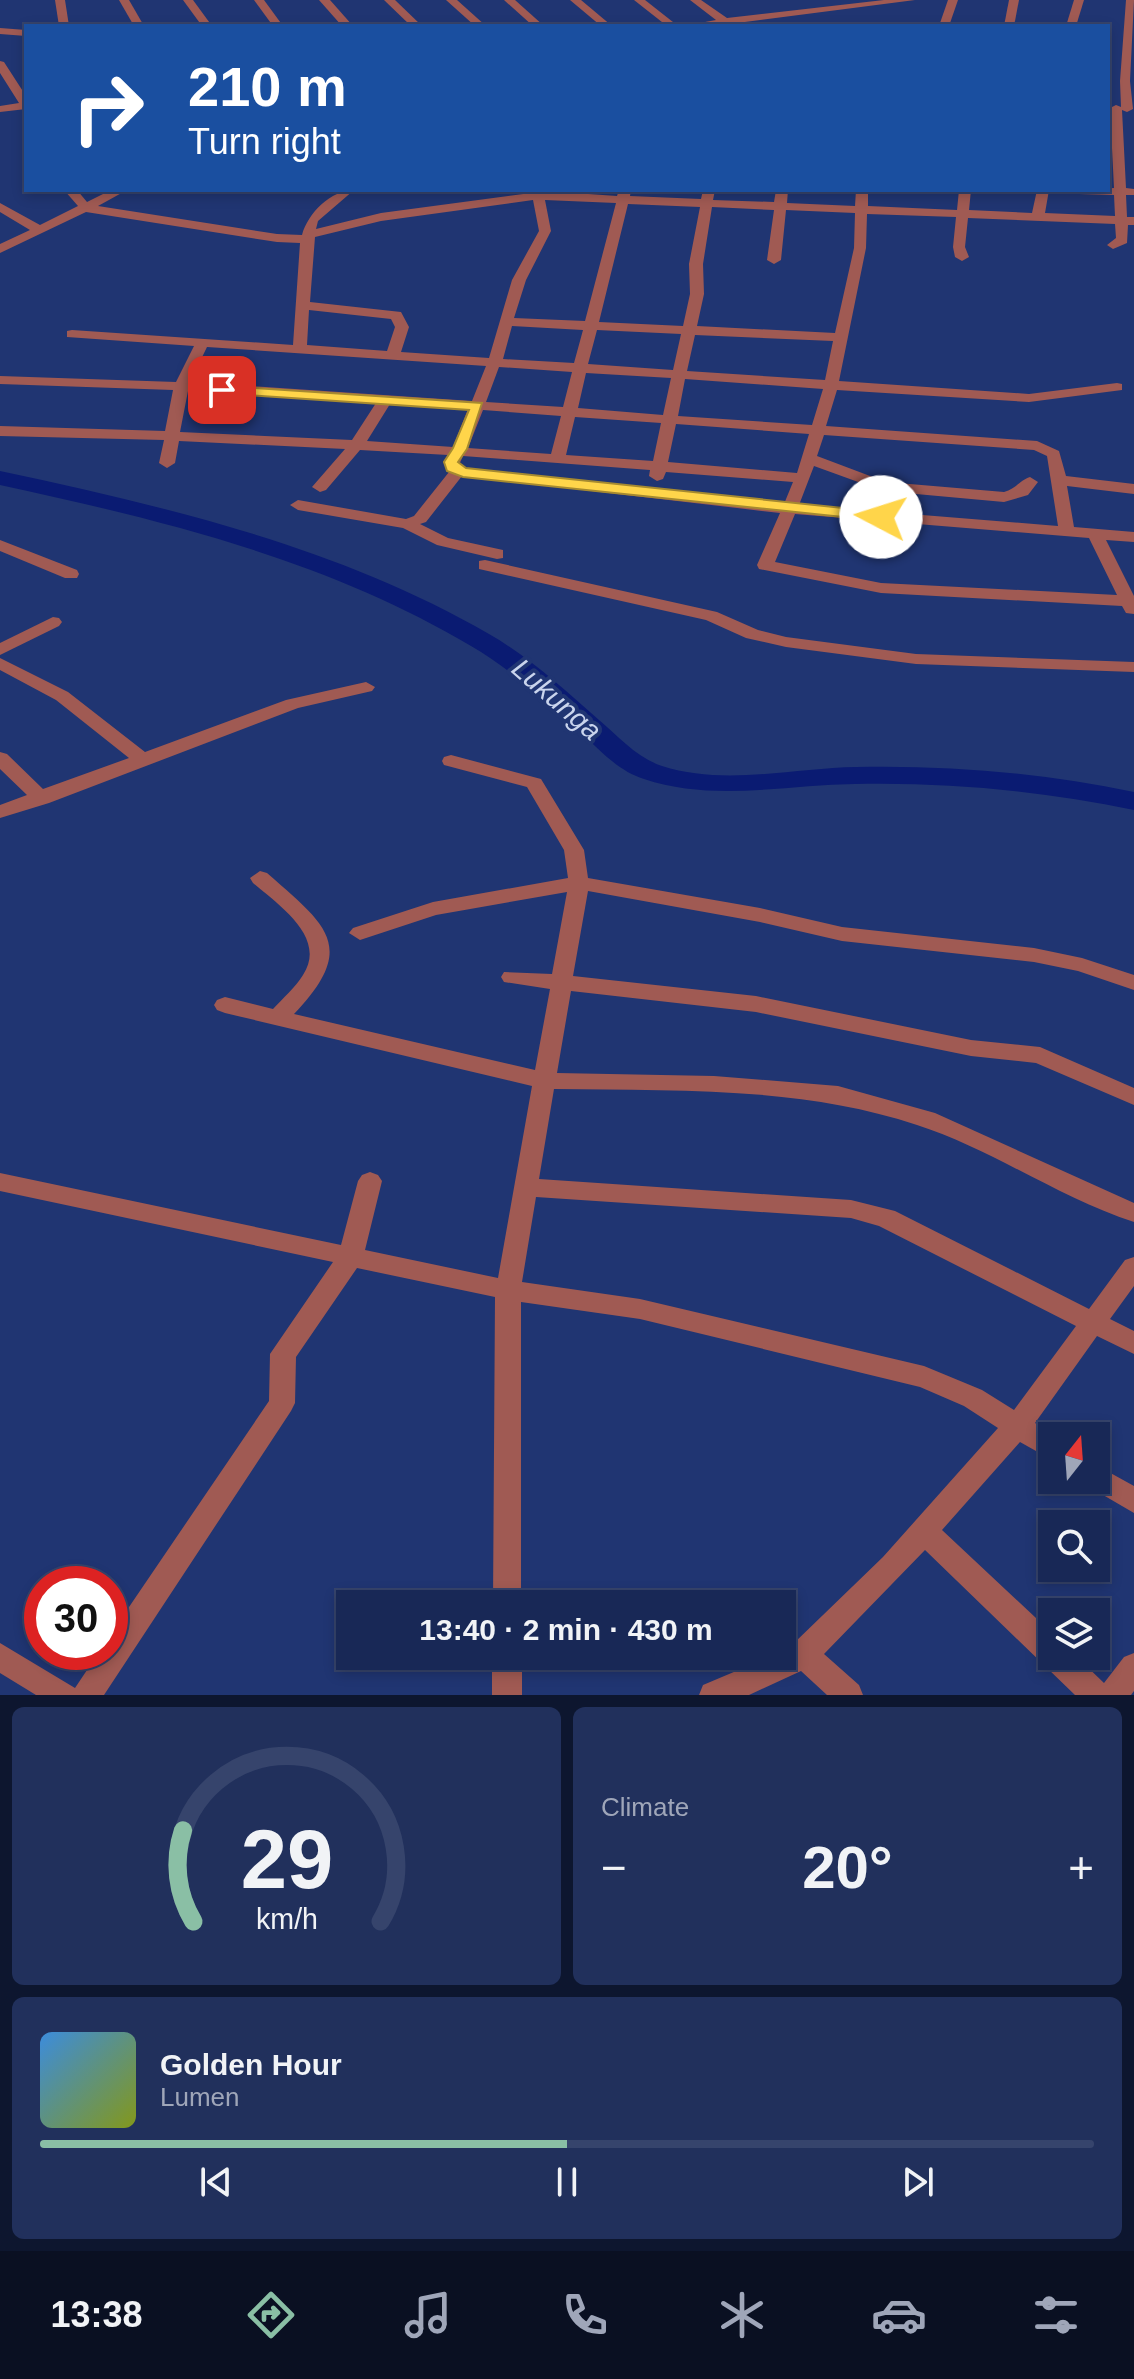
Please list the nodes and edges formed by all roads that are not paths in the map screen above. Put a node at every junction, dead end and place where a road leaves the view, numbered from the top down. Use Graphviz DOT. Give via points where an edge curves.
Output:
graph roads {
  1 [pos="60,0"];
  2 [pos="124,0"];
  3 [pos="188,0"];
  4 [pos="259,0"];
  5 [pos="324,0"];
  6 [pos="389,0"];
  7 [pos="451,0"];
  8 [pos="509,0"];
  9 [pos="575,0"];
  10 [pos="639,0"];
  11 [pos="695,0"];
  12 [pos="824,0"];
  13 [pos="910,0"];
  14 [pos="953,0"];
  15 [pos="1014,0"];
  16 [pos="1079,0"];
  17 [pos="1131,0"];
  18 [pos="877,1"];
  19 [pos="767,7"];
  20 [pos="835,7"];
  21 [pos="776,14"];
  22 [pos="724,21"];
  23 [pos="64,24"];
  24 [pos="138,24"];
  25 [pos="206,24"];
  26 [pos="277,24"];
  27 [pos="346,24"];
  28 [pos="415,24"];
  29 [pos="479,24"];
  30 [pos="537,24"];
  31 [pos="605,24"];
  32 [pos="670,24"];
  33 [pos="702,24"];
  34 [pos="945,24"];
  35 [pos="1009,24"];
  36 [pos="1072,24"];
  37 [pos="0,31"];
  38 [pos="24,33"];
  39 [pos="0,64"];
  40 [pos="1110,80"];
  41 [pos="1130,81"];
  42 [pos="24,103"];
  43 [pos="24,106"];
  44 [pos="0,109"];
  45 [pos="1121,109"];
  46 [pos="72,192"];
  47 [pos="117,192"];
  48 [pos="346,192"];
  49 [pos="781,192"];
  50 [pos="862,192"];
  51 [pos="965,192"];
  52 [pos="1043,192"];
  53 [pos="1127,192"];
  54 [pos="537,193"];
  55 [pos="624,194"];
  56 [pos="708,196"];
  57 [pos="778,205"];
  58 [pos="0,207"];
  59 [pos="86,208"];
  60 [pos="862,210"];
  61 [pos="960,215"];
  62 [pos="1038,216"];
  63 [pos="1119,221"];
  64 [pos="1134,221"];
  65 [pos="41,231"];
  66 [pos="307,239"];
  67 [pos="1113,245"];
  68 [pos="0,249"];
  69 [pos="962,257"];
  70 [pos="774,260"];
  71 [pos="302,305"];
  72 [pos="506,322"];
  73 [pos="593,325"];
  74 [pos="687,330"];
  75 [pos="72,334"];
  76 [pos="840,337"];
  77 [pos="203,342"];
  78 [pos="300,348"];
  79 [pos="393,354"];
  80 [pos="495,360"];
  81 [pos="579,366"];
  82 [pos="677,374"];
  83 [pos="0,380"];
  84 [pos="831,386"];
  85 [pos="181,387"];
  86 [pos="1117,387"];
  87 [pos="386,399"];
  88 [pos="477,406"];
  89 [pos="568,412"];
  90 [pos="669,419"];
  91 [pos="816,430"];
  92 [pos="0,431"];
  93 [pos="173,434"];
  94 [pos="358,443"];
  95 [pos="460,449"];
  96 [pos="558,457"];
  97 [pos="808,458"];
  98 [pos="167,463"];
  99 [pos="662,466"];
  100 [pos="458,471"];
  101 [pos="803,478"];
  102 [pos="1057,480"];
  103 [pos="1030,482"];
  104 [pos="320,487"];
  105 [pos="1134,489"];
  106 [pos="647,493"];
  107 [pos="298,505"];
  108 [pos="788,509"];
  109 [pos="407,524"];
  110 [pos="1067,532"];
  111 [pos="1095,534"];
  112 [pos="1134,537"];
  113 [pos="0,545"];
  114 [pos="71,574"];
  115 [pos="1132,606"];
  116 [pos="53,622"];
  117 [pos="0,650"];
  118 [pos="0,663"];
  119 [pos="1134,667"];
  120 [pos="366,687"];
  121 [pos="0,758"];
  122 [pos="141,758"];
  123 [pos="451,761"];
  124 [pos="42,799"];
  125 [pos="0,812"];
  126 [pos="260,878"];
  127 [pos="579,883"];
  128 [pos="360,933"];
  129 [pos="512,977"];
  130 [pos="562,981"];
  131 [pos="1134,983"];
  132 [pos="225,1005"];
  133 [pos="278,1017"];
  134 [pos="546,1081"];
  135 [pos="1134,1097"];
  136 [pos="370,1181"];
  137 [pos="0,1182"];
  138 [pos="527,1187"];
  139 [pos="1134,1213"];
  140 [pos="351,1256"];
  141 [pos="1134,1267"];
  142 [pos="508,1290"];
  143 [pos="1095,1321"];
  144 [pos="1134,1343"];
  145 [pos="1017,1426"];
  146 [pos="1038,1439"];
  147 [pos="1110,1486"];
  148 [pos="1134,1501"];
  149 [pos="924,1531"];
  150 [pos="507,1590"];
  151 [pos="1038,1639"];
  152 [pos="803,1654"];
  153 [pos="0,1657"];
  154 [pos="1134,1667"];
  155 [pos="507,1670"];
  156 [pos="1070,1670"];
  157 [pos="63,1695"];
  158 [pos="87,1695"];
  159 [pos="507,1695"];
  160 [pos="714,1695"];
  161 [pos="848,1695"];
  162 [pos="1096,1695"];
  163 [pos="1113,1695"];
  1 -- 23 [label="street"];
  2 -- 24 [label="street"];
  3 -- 25 [label="street"];
  4 -- 26 [label="street"];
  5 -- 27 [label="street"];
  6 -- 28 [label="street"];
  7 -- 29 [label="street"];
  8 -- 30 [label="street"];
  9 -- 31 [label="street"];
  10 -- 32 [label="street"];
  11 -- 22 [label="street"];
  12 -- 20 [label="street"];
  13 -- 18 [label="street"];
  14 -- 34 [label="street"];
  15 -- 35 [label="street"];
  16 -- 36 [label="street"];
  17 -- 41 [label="street"];
  18 -- 20 [label="street" via="848,10"];
  19 -- 21 [label="street"];
  20 -- 21 [label="street"];
  21 -- 22 [label="street"];
  22 -- 33 [label="street"];
  37 -- 38 [label="street"];
  39 -- 42 [label="street"];
  40 -- 41 [label="street"];
  41 -- 45 [label="street"];
  43 -- 44 [label="street"];
  45 -- 53 [label="street"];
  46 -- 59 [label="street"];
  47 -- 59 [label="street"];
  48 -- 66 [label="street" via="312,220"];
  49 -- 57 [label="street"];
  50 -- 60 [label="street"];
  51 -- 61 [label="street"];
  52 -- 62 [label="street"];
  53 -- 63 [label="street"];
  54 -- 55 [label="street"];
  54 -- 66 [label="street" via="381,217"];
  54 -- 72 [label="street" via="545,231 519,280"];
  55 -- 56 [label="street"];
  55 -- 73 [label="street"];
  56 -- 57 [label="street"];
  56 -- 74 [label="street" via="696,264 697,294"];
  57 -- 60 [label="street"];
  57 -- 70 [label="street"];
  58 -- 65 [label="street"];
  59 -- 65 [label="street"];
  59 -- 66 [label="street" via="260,237"];
  60 -- 61 [label="street"];
  60 -- 76 [label="street" via="860,248"];
  61 -- 62 [label="street"];
  61 -- 69 [label="street"];
  62 -- 63 [label="street"];
  63 -- 64 [label="street"];
  63 -- 67 [label="street" via="1122,240"];
  65 -- 68 [label="street"];
  66 -- 71 [label="street"];
  71 -- 78 [label="street"];
  71 -- 79 [label="street" via="396,315 402,327"];
  72 -- 73 [label="street"];
  72 -- 80 [label="street"];
  73 -- 74 [label="street"];
  73 -- 81 [label="street"];
  74 -- 76 [label="street"];
  74 -- 82 [label="street"];
  75 -- 77 [label="street"];
  76 -- 84 [label="street"];
  77 -- 78 [label="street"];
  77 -- 85 [label="street"];
  78 -- 79 [label="street"];
  79 -- 80 [label="street"];
  80 -- 81 [label="street"];
  80 -- 88 [label="street"];
  81 -- 82 [label="street"];
  81 -- 89 [label="street"];
  82 -- 84 [label="street"];
  82 -- 90 [label="street"];
  83 -- 85 [label="street"];
  84 -- 86 [label="street" via="1029,398"];
  84 -- 91 [label="street"];
  85 -- 87 [label="street"];
  85 -- 93 [label="street"];
  87 -- 88 [label="street"];
  87 -- 94 [label="street"];
  88 -- 89 [label="street"];
  88 -- 95 [label="street"];
  89 -- 90 [label="street"];
  89 -- 96 [label="street"];
  90 -- 91 [label="street"];
  90 -- 99 [label="street"];
  91 -- 97 [label="street"];
  91 -- 102 [label="street" via="1037,446 1054,454"];
  92 -- 93 [label="street"];
  93 -- 94 [label="street"];
  93 -- 98 [label="street"];
  94 -- 95 [label="street"];
  94 -- 104 [label="street"];
  95 -- 96 [label="street"];
  95 -- 100 [label="street" via="451,462"];
  96 -- 99 [label="street"];
  97 -- 101 [label="street"];
  97 -- 103 [label="street" via="904,489 1004,497 1022,492"];
  99 -- 101 [label="street"];
  99 -- 106 [label="street"];
  100 -- 106 [label="street"];
  100 -- 109 [label="street" via="420,519"];
  101 -- 108 [label="street"];
  102 -- 105 [label="street"];
  102 -- 110 [label="street"];
  106 -- 108 [label="street"];
  107 -- 109 [label="street"];
  108 -- 110 [label="street"];
  108 -- 115 [label="street" via="765,565 881,588"];
  109 -- 119 [label="street" via="491,560 711,616 786,642 916,659"];
  110 -- 111 [label="street"];
  111 -- 112 [label="street"];
  111 -- 115 [label="street"];
  113 -- 114 [label="street"];
  116 -- 117 [label="street"];
  118 -- 122 [label="street" via="62,696"];
  120 -- 122 [label="street" via="292,704"];
  121 -- 124 [label="street"];
  122 -- 124 [label="street"];
  123 -- 127 [label="street" via="534,783 574,850"];
  124 -- 125 [label="street"];
  126 -- 133 [label="street" via="320,938 322,949 318,970"];
  127 -- 128 [label="street" via="433,909"];
  127 -- 130 [label="street"];
  127 -- 131 [label="street" via="854,936 1034,955"];
  129 -- 130 [label="street"];
  130 -- 134 [label="street"];
  130 -- 135 [label="street" via="756,1004 971,1048 1040,1055"];
  132 -- 133 [label="street"];
  133 -- 134 [label="street"];
  134 -- 138 [label="street"];
  134 -- 139 [label="street" via="714,1084 838,1094 927,1119"];
  136 -- 140 [label="street"];
  137 -- 140 [label="street"];
  138 -- 142 [label="street"];
  138 -- 143 [label="street" via="851,1209 886,1218"];
  140 -- 142 [label="street"];
  140 -- 158 [label="street" via="283,1354 282,1403"];
  141 -- 143 [label="street"];
  142 -- 145 [label="street" via="640,1309 924,1377 973,1398"];
  142 -- 150 [label="street"];
  143 -- 144 [label="street"];
  143 -- 145 [label="street"];
  145 -- 146 [label="street"];
  145 -- 149 [label="street"];
  147 -- 148 [label="street"];
  149 -- 151 [label="street"];
  149 -- 152 [label="street"];
  152 -- 160 [label="street"];
  152 -- 161 [label="street"];
  153 -- 157 [label="street"];
  154 -- 163 [label="street"];
  155 -- 159 [label="street"];
  156 -- 162 [label="street"];
}
